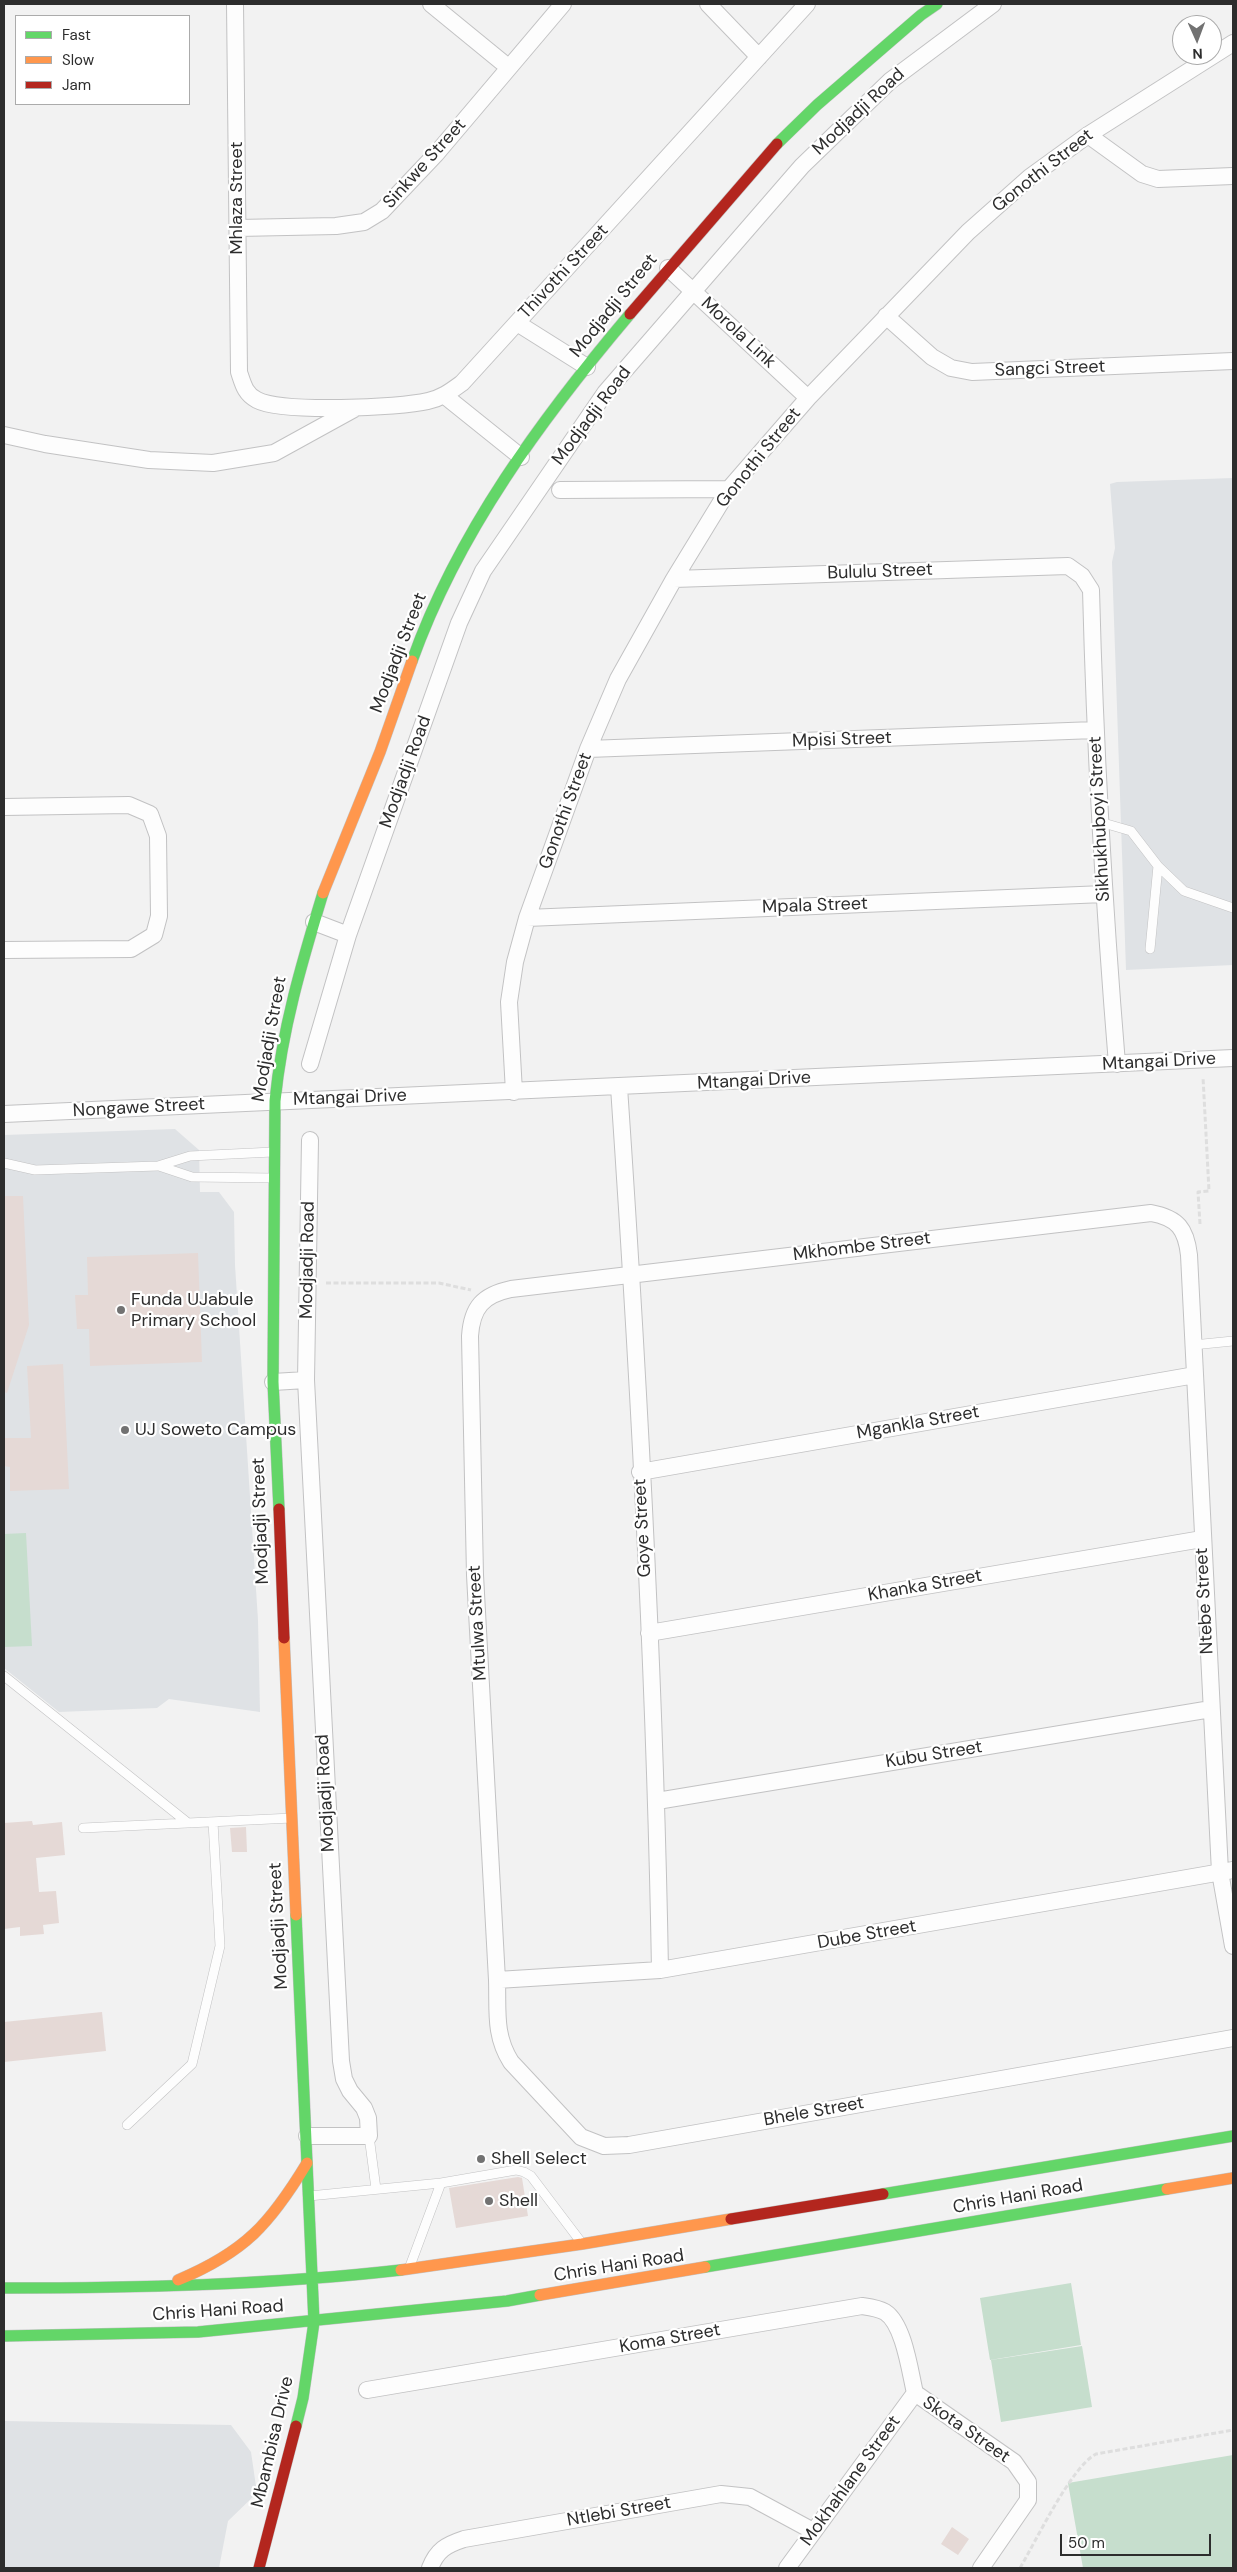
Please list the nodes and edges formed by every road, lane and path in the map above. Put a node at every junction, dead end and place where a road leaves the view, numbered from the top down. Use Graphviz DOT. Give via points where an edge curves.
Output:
graph roads {
  1 [pos="235,4"];
  2 [pos="431,4"];
  3 [pos="563,4"];
  4 [pos="708,4"];
  5 [pos="808,4"];
  6 [pos="938,4"];
  7 [pos="993,4"];
  8 [pos="1233,43"];
  9 [pos="758,58"];
  10 [pos="508,67"];
  11 [pos="1088,135"];
  12 [pos="1233,176"];
  13 [pos="238,228"];
  14 [pos="668,268"];
  15 [pos="694,293"];
  16 [pos="886,316"];
  17 [pos="517,322"];
  18 [pos="1233,361"];
  19 [pos="587,367"];
  20 [pos="251,396"];
  21 [pos="445,396"];
  22 [pos="808,398"];
  23 [pos="354,409"];
  24 [pos="4,435"];
  25 [pos="521,457"];
  26 [pos="729,489"];
  27 [pos="560,490"];
  28 [pos="1082,576"];
  29 [pos="674,579"];
  30 [pos="1095,730"];
  31 [pos="588,749"];
  32 [pos="4,807"];
  33 [pos="1100,822"];
  34 [pos="1158,866"];
  35 [pos="1104,894"];
  36 [pos="1233,908"];
  37 [pos="527,918"];
  38 [pos="314,922"];
  39 [pos="348,935"];
  40 [pos="4,950"];
  41 [pos="1150,950"];
  42 [pos="1233,1058"];
  43 [pos="1202,1059"];
  44 [pos="310,1064"];
  45 [pos="1117,1064"];
  46 [pos="619,1087"];
  47 [pos="514,1092"];
  48 [pos="275,1101"];
  49 [pos="4,1114"];
  50 [pos="310,1140"];
  51 [pos="274,1152"];
  52 [pos="4,1163"];
  53 [pos="158,1166"];
  54 [pos="273,1178"];
  55 [pos="1200,1226"];
  56 [pos="1188,1255"];
  57 [pos="632,1274"];
  58 [pos="308,1283"];
  59 [pos="487,1298"];
  60 [pos="1233,1341"];
  61 [pos="1193,1345"];
  62 [pos="1195,1375"];
  63 [pos="306,1380"];
  64 [pos="273,1382"];
  65 [pos="640,1472"];
  66 [pos="1202,1540"];
  67 [pos="648,1633"];
  68 [pos="4,1676"];
  69 [pos="1211,1709"];
  70 [pos="657,1801"];
  71 [pos="292,1818"];
  72 [pos="213,1822"];
  73 [pos="188,1823"];
  74 [pos="83,1828"];
  75 [pos="1227,1871"];
  76 [pos="1233,1946"];
  77 [pos="660,1970"];
  78 [pos="498,1980"];
  79 [pos="1233,2038"];
  80 [pos="127,2125"];
  81 [pos="307,2136"];
  82 [pos="369,2136"];
  83 [pos="1233,2136"];
  84 [pos="308,2163"];
  85 [pos="1233,2178"];
  86 [pos="441,2183"];
  87 [pos="376,2189"];
  88 [pos="309,2196"];
  89 [pos="582,2244"];
  90 [pos="409,2269"];
  91 [pos="313,2280"];
  92 [pos="162,2286"];
  93 [pos="4,2288"];
  94 [pos="314,2322"];
  95 [pos="4,2336"];
  96 [pos="367,2390"];
  97 [pos="915,2393"];
  98 [pos="1233,2430"];
  99 [pos="813,2531"];
  100 [pos="260,2568"];
  101 [pos="430,2568"];
  102 [pos="787,2568"];
  103 [pos="982,2568"];
  104 [pos="1020,2568"];
  1 -- 13 [label="street, Mhlaza Street"];
  2 -- 10 [label="street"];
  3 -- 10 [label="street, Sinkwe Street"];
  4 -- 9 [label="street"];
  5 -- 9 [label="street, Thivothi Street"];
  6 -- 14 [label="street, Modjadji Street" via="921,15 818,105 767,154"];
  7 -- 15 [label="street, Modjadji Road" via="890,81 802,166"];
  8 -- 11 [label="street, Gonothi Street"];
  9 -- 17 [label="street, Thivothi Street"];
  10 -- 13 [label="street, Sinkwe Street" via="436,154 382,212 364,222 336,226"];
  11 -- 12 [label="street" via="1142,174 1158,179"];
  11 -- 16 [label="street, Gonothi Street" via="1030,177 968,232"];
  13 -- 20 [label="street, Mhlaza Street" via="237,347 239,372"];
  14 -- 15 [label="street, Morola Link"];
  14 -- 19 [label="street, Modjadji Street"];
  15 -- 22 [label="street, Morola Link"];
  15 -- 39 [label="street, Modjadji Road" via="605,393 483,571 459,623"];
  16 -- 18 [label="street, Sangci Street" via="932,356 951,368 972,372"];
  16 -- 22 [label="street, Gonothi Street"];
  17 -- 19 [label="street"];
  17 -- 21 [label="street, Thivothi Street" via="462,383"];
  19 -- 25 [label="street, Modjadji Street"];
  20 -- 23 [label="street, Thivothi Street" via="271,405"];
  21 -- 23 [label="street, Thivothi Street" via="428,402"];
  21 -- 25 [label="street"];
  22 -- 26 [label="street, Gonothi Street"];
  23 -- 24 [label="street" via="274,453 212,463 149,460"];
  25 -- 38 [label="street, Modjadji Street" via="498,489 451,570 418,645 380,752 327,880"];
  26 -- 27 [label="street"];
  26 -- 29 [label="street, Gonothi Street"];
  28 -- 29 [label="street, Bululu Street" via="1068,566"];
  28 -- 30 [label="street, Sikhukhuboyi Street" via="1091,590"];
  29 -- 31 [label="street, Gonothi Street" via="618,679"];
  30 -- 31 [label="street, Mpisi Street"];
  30 -- 33 [label="street, Sikhukhuboyi Street"];
  31 -- 37 [label="street, Gonothi Street"];
  32 -- 40 [label="street" via="128,806 150,814 158,836 159,916 154,935 131,949"];
  33 -- 34 [label="lane" via="1131,831"];
  33 -- 35 [label="street, Sikhukhuboyi Street"];
  34 -- 36 [label="lane" via="1184,891"];
  34 -- 41 [label="lane"];
  35 -- 37 [label="street, Mpala Street"];
  35 -- 45 [label="street, Sikhukhuboyi Street"];
  37 -- 47 [label="street, Gonothi Street" via="515,962 509,1002"];
  38 -- 39 [label="street"];
  38 -- 48 [label="street, Modjadji Street" via="296,981 278,1069"];
  39 -- 44 [label="street, Modjadji Road"];
  42 -- 43 [label="street, Mtangai Drive"];
  43 -- 45 [label="street, Mtangai Drive"];
  43 -- 55 [label="path" via="1209,1191 1198,1192"];
  45 -- 46 [label="street, Mtangai Drive"];
  46 -- 47 [label="street, Mtangai Drive"];
  46 -- 57 [label="street, Goye Street"];
  47 -- 48 [label="street, Mtangai Drive"];
  48 -- 49 [label="street, Nongawe Street"];
  48 -- 51 [label="street, Modjadji Street"];
  50 -- 58 [label="street, Modjadji Road"];
  51 -- 53 [label="lane" via="190,1156"];
  51 -- 54 [label="street, Modjadji Street"];
  52 -- 53 [label="lane" via="35,1170"];
  53 -- 54 [label="lane" via="192,1177"];
  54 -- 64 [label="street, Modjadji Street"];
  56 -- 57 [label="street, Mkhombe Street" via="1187,1238 1182,1228 1169,1218 1151,1213"];
  56 -- 61 [label="street, Ntebe Street"];
  57 -- 59 [label="street, Mkhombe Street" via="511,1289 493,1292"];
  57 -- 65 [label="street, Goye Street"];
  58 -- 59 [label="path" via="439,1283 480,1292"];
  58 -- 63 [label="street, Modjadji Road"];
  59 -- 78 [label="street, Mtulwa Street" via="471,1320 470,1346 475,1575"];
  60 -- 61 [label="lane"];
  61 -- 62 [label="street, Ntebe Street"];
  62 -- 65 [label="street, Mgankla Street"];
  62 -- 66 [label="street, Ntebe Street"];
  63 -- 64 [label="street"];
  63 -- 82 [label="street, Modjadji Road" via="341,2061 344,2079 368,2118"];
  64 -- 71 [label="street, Modjadji Street"];
  65 -- 67 [label="street, Goye Street"];
  66 -- 67 [label="street, Khanka Street"];
  66 -- 69 [label="street, Ntebe Street"];
  67 -- 70 [label="street, Goye Street"];
  68 -- 73 [label="lane"];
  69 -- 70 [label="street, Kubu Street"];
  69 -- 75 [label="street, Ntebe Street"];
  70 -- 77 [label="street, Goye Street"];
  71 -- 72 [label="lane"];
  71 -- 81 [label="street, Modjadji Street"];
  72 -- 73 [label="lane"];
  72 -- 80 [label="lane" via="220,1946 192,2064"];
  73 -- 74 [label="lane"];
  75 -- 76 [label="street, Ntebe Street"];
  75 -- 77 [label="street, Dube Street"];
  77 -- 78 [label="street, Dube Street"];
  78 -- 79 [label="street, Bhele Street" via="498,2033 511,2062 581,2137 604,2146 629,2145"];
  81 -- 82 [label="street"];
  81 -- 84 [label="street, Modjadji Street"];
  82 -- 87 [label="lane"];
  83 -- 89 [label="street, Chris Hani Road"];
  84 -- 88 [label="street, Modjadji Street"];
  84 -- 92 [label="street" via="278,2211 240,2250 211,2267"];
  85 -- 94 [label="street, Chris Hani Road" via="507,2301"];
  86 -- 87 [label="lane"];
  86 -- 89 [label="lane" via="516,2170 524,2172 531,2176"];
  86 -- 90 [label="lane"];
  87 -- 88 [label="lane"];
  88 -- 91 [label="street, Modjadji Street"];
  89 -- 90 [label="street, Chris Hani Road"];
  90 -- 91 [label="street, Chris Hani Road"];
  91 -- 92 [label="street, Chris Hani Road"];
  91 -- 94 [label="street, Modjadji Street"];
  92 -- 93 [label="street, Chris Hani Road"];
  94 -- 95 [label="street, Chris Hani Road" via="198,2332"];
  94 -- 100 [label="street, Mbambisa Drive" via="303,2398"];
  96 -- 97 [label="street, Koma Street" via="862,2306 886,2313 895,2322"];
  97 -- 99 [label="street, Mokhahlane Street"];
  97 -- 103 [label="street, Skota Street" via="1014,2462 1028,2482 1028,2500"];
  98 -- 104 [label="path" via="1088,2458"];
  99 -- 101 [label="street, Ntlebi Street" via="750,2497 721,2494 464,2539 439,2551"];
  99 -- 102 [label="street, Mokhahlane Street"];
}
